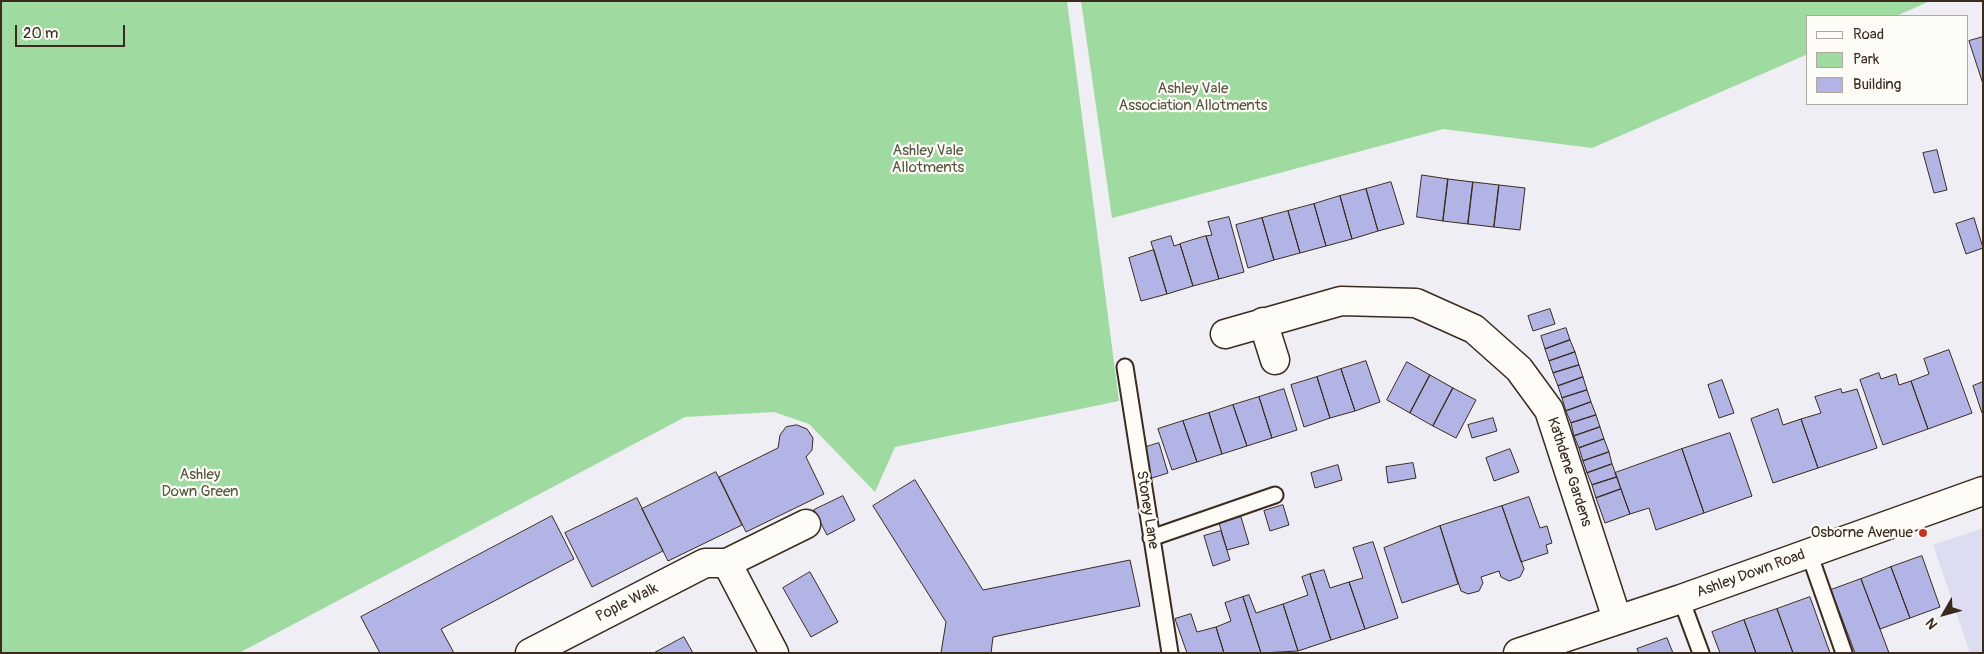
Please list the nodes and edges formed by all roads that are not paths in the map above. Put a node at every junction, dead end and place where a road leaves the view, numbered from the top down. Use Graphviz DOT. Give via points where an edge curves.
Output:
graph roads {
  1 [pos="1263,322"];
  2 [pos="1225,334"];
  3 [pos="1275,360"];
  4 [pos="1125,367"];
  5 [pos="1983,491"];
  6 [pos="1275,495"];
  7 [pos="806,524"];
  8 [pos="1151,538"];
  9 [pos="1809,553"];
  10 [pos="727,563"];
  11 [pos="1681,599"];
  12 [pos="1617,619"];
  13 [pos="530,653"];
  14 [pos="774,653"];
  15 [pos="1170,653"];
  16 [pos="1518,653"];
  17 [pos="1701,653"];
  18 [pos="1844,653"];
  1 -- 2 [label="street, Kathdene Gardens"];
  1 -- 3 [label="street"];
  1 -- 12 [label="street, Kathdene Gardens" via="1341,301 1416,302 1474,330 1519,369 1549,410"];
  4 -- 8 [label="lane, Stoney Lane"];
  5 -- 9 [label="street, Ashley Down Road"];
  6 -- 8 [label="lane"];
  7 -- 10 [label="street, Pople Walk"];
  8 -- 15 [label="lane, Stoney Lane"];
  9 -- 11 [label="street, Ashley Down Road"];
  9 -- 18 [label="lane"];
  10 -- 13 [label="street, Pople Walk" via="705,563"];
  10 -- 14 [label="street"];
  11 -- 12 [label="street, Ashley Down Road"];
  11 -- 17 [label="lane"];
  12 -- 16 [label="street, Ashley Down Road"];
}
